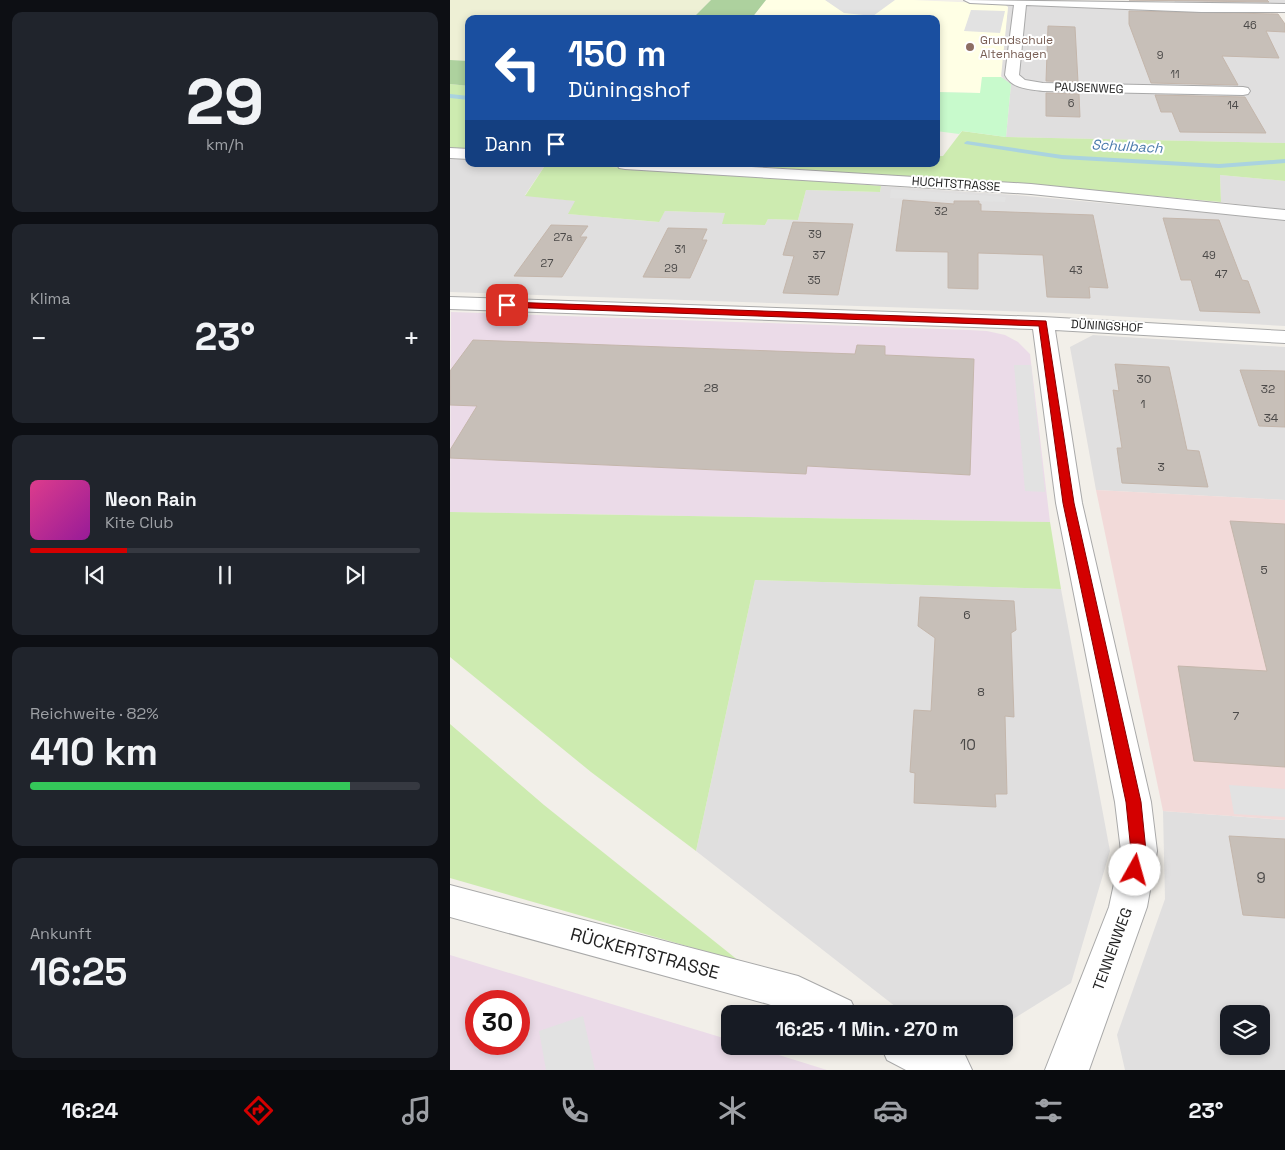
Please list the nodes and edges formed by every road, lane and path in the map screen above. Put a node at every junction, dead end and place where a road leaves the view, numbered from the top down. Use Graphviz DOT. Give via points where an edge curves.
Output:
graph roads {
  1 [pos="970,0"];
  2 [pos="1020,2"];
  3 [pos="1285,8"];
  4 [pos="1260,9"];
  5 [pos="1285,20"];
  6 [pos="1243,91"];
  7 [pos="450,153"];
  8 [pos="465,154"];
  9 [pos="674,167"];
  10 [pos="1285,214"];
  11 [pos="450,303"];
  12 [pos="1043,323"];
  13 [pos="1285,337"];
  14 [pos="450,901"];
  15 [pos="818,1005"];
  16 [pos="920,1055"];
  17 [pos="950,1070"];
  18 [pos="1067,1070"];
  1 -- 2 [label="street"];
  2 -- 4 [label="street"];
  2 -- 6 [label="street, PAUSENWEG" via="1012,75 1021,83 1043,87"];
  3 -- 4 [label="street"];
  4 -- 5 [label="street"];
  7 -- 8 [label="street"];
  9 -- 10 [label="street, HUCHTSTRASSE" via="1016,188"];
  11 -- 12 [label="street, DÜNINGSHOF"];
  12 -- 13 [label="street, DÜNINGSHOF"];
  12 -- 18 [label="street, TENNENWEG" via="1068,503 1134,802 1139,851 1128,907"];
  14 -- 15 [label="street, RÜCKERTSTRASSE" via="783,990"];
  16 -- 17 [label="street"];
}
